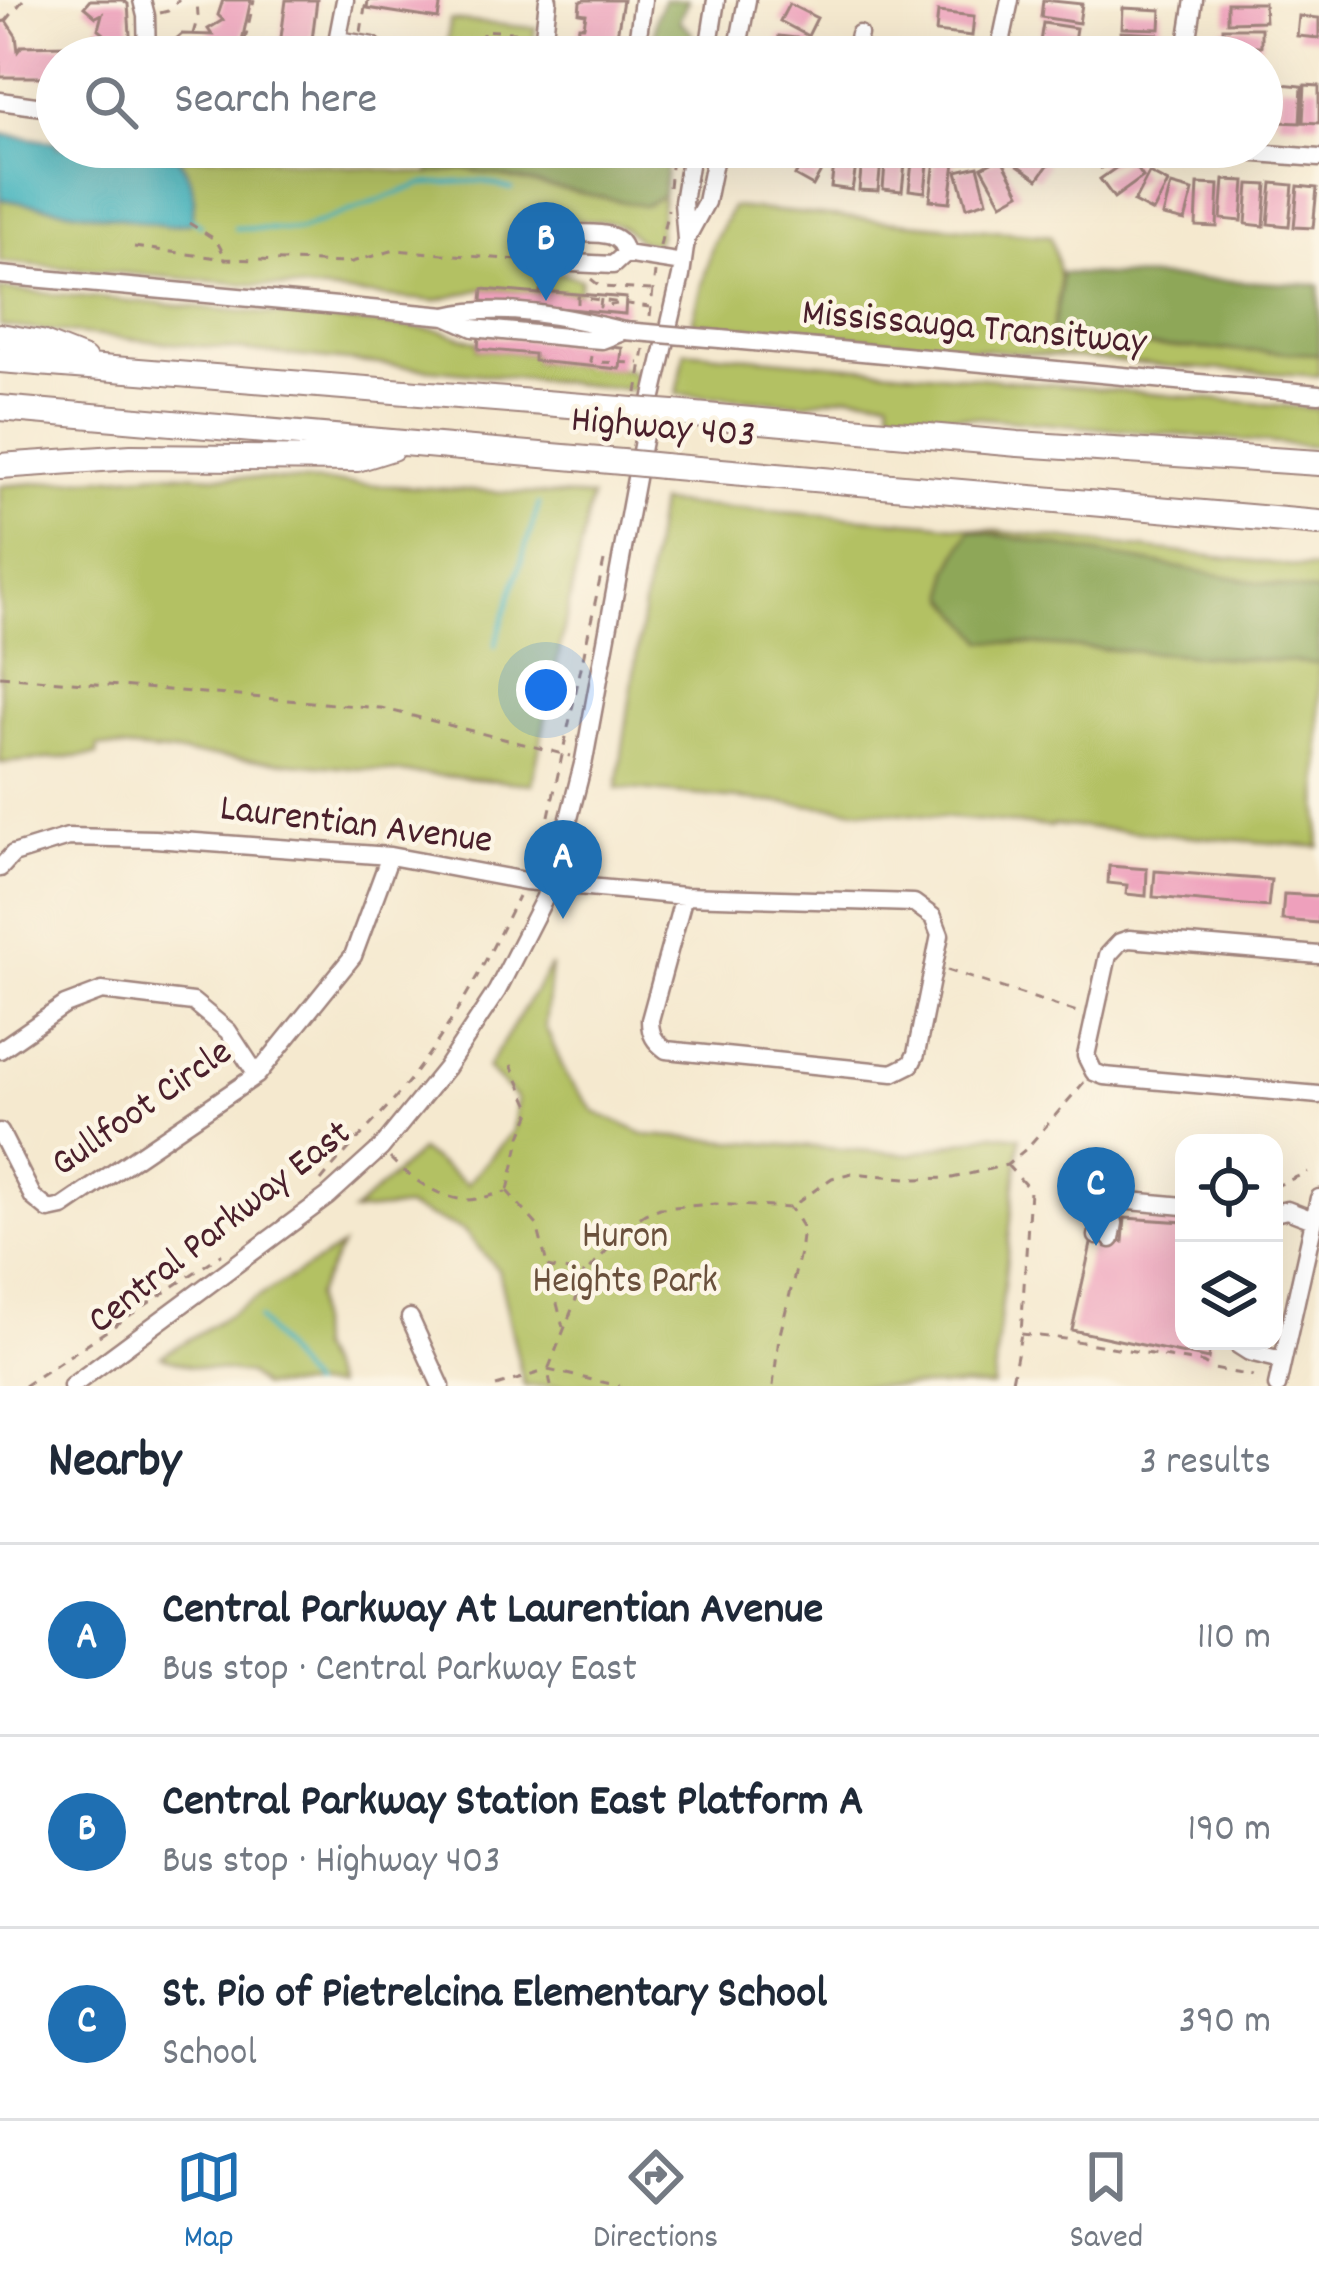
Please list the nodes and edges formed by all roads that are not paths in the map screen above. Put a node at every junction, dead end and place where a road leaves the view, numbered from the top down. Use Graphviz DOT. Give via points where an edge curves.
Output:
graph roads {
  1 [pos="345,0"];
  2 [pos="548,0"];
  3 [pos="643,0"];
  4 [pos="716,0"];
  5 [pos="747,0"];
  6 [pos="1010,0"];
  7 [pos="1194,0"];
  8 [pos="338,36"];
  9 [pos="544,36"];
  10 [pos="638,36"];
  11 [pos="710,36"];
  12 [pos="740,36"];
  13 [pos="1002,36"];
  14 [pos="1188,36"];
  15 [pos="0,101"];
  16 [pos="36,106"];
  17 [pos="1283,155"];
  18 [pos="1319,158"];
  19 [pos="689,168"];
  20 [pos="713,168"];
  21 [pos="686,240"];
  22 [pos="625,254"];
  23 [pos="683,262"];
  24 [pos="0,275"];
  25 [pos="0,336"];
  26 [pos="0,360"];
  27 [pos="109,370"];
  28 [pos="1319,394"];
  29 [pos="0,408"];
  30 [pos="408,444"];
  31 [pos="1319,463"];
  32 [pos="0,466"];
  33 [pos="1319,524"];
  34 [pos="390,856"];
  35 [pos="0,868"];
  36 [pos="550,883"];
  37 [pos="684,896"];
  38 [pos="1319,955"];
  39 [pos="0,1050"];
  40 [pos="257,1075"];
  41 [pos="1319,1095"];
  42 [pos="0,1132"];
  43 [pos="1319,1198"];
  44 [pos="1175,1205"];
  45 [pos="1283,1211"];
  46 [pos="1313,1220"];
  47 [pos="1104,1237"];
  48 [pos="410,1318"];
  49 [pos="1246,1350"];
  50 [pos="1282,1360"];
  51 [pos="71,1386"];
  52 [pos="441,1386"];
  53 [pos="1276,1386"];
  1 -- 8 [label="street"];
  2 -- 9 [label="street"];
  3 -- 10 [label="street"];
  4 -- 11 [label="street"];
  5 -- 12 [label="street"];
  6 -- 13 [label="street"];
  7 -- 14 [label="street"];
  15 -- 16 [label="street"];
  17 -- 18 [label="street"];
  19 -- 21 [label="street, Central Parkway East"];
  20 -- 21 [label="street, Central Parkway East"];
  21 -- 23 [label="street, Central Parkway East"];
  22 -- 22 [label="street" via="612,236 573,233 563,242 572,263 614,265"];
  22 -- 23 [label="street"];
  23 -- 36 [label="street, Central Parkway East" via="584,760"];
  24 -- 28 [label="street, Mississauga Transitway, bridge" via="446,316 495,311 624,332"];
  25 -- 27 [label="highway"];
  26 -- 27 [label="highway, Highway 403"];
  27 -- 31 [label="highway, Highway 403, bridge"];
  29 -- 30 [label="highway, Highway 403"];
  30 -- 32 [label="highway" via="357,459 130,457"];
  30 -- 33 [label="highway, Highway 403, bridge"];
  34 -- 35 [label="street, Laurentian Avenue" via="68,837 13,854"];
  34 -- 36 [label="street, Laurentian Avenue"];
  34 -- 40 [label="street, Gullfoot Circle" via="353,956"];
  36 -- 37 [label="street, Laurentian Avenue"];
  36 -- 51 [label="street, Central Parkway East" via="497,991 381,1148"];
  37 -- 37 [label="street, Laurentian Avenue" via="650,1021 656,1043 893,1072 911,1064 940,935 925,908"];
  38 -- 41 [label="street" via="1120,942 1108,955 1086,1057 1105,1076"];
  39 -- 40 [label="street" via="64,1005 102,991 193,1002 228,1031"];
  40 -- 42 [label="street, Gullfoot Circle" via="63,1208 50,1210 33,1197"];
  43 -- 46 [label="street"];
  44 -- 47 [label="street" via="1108,1199"];
  45 -- 46 [label="street"];
  46 -- 50 [label="street"];
  48 -- 52 [label="street"];
  49 -- 50 [label="street"];
  50 -- 53 [label="street"];
}
